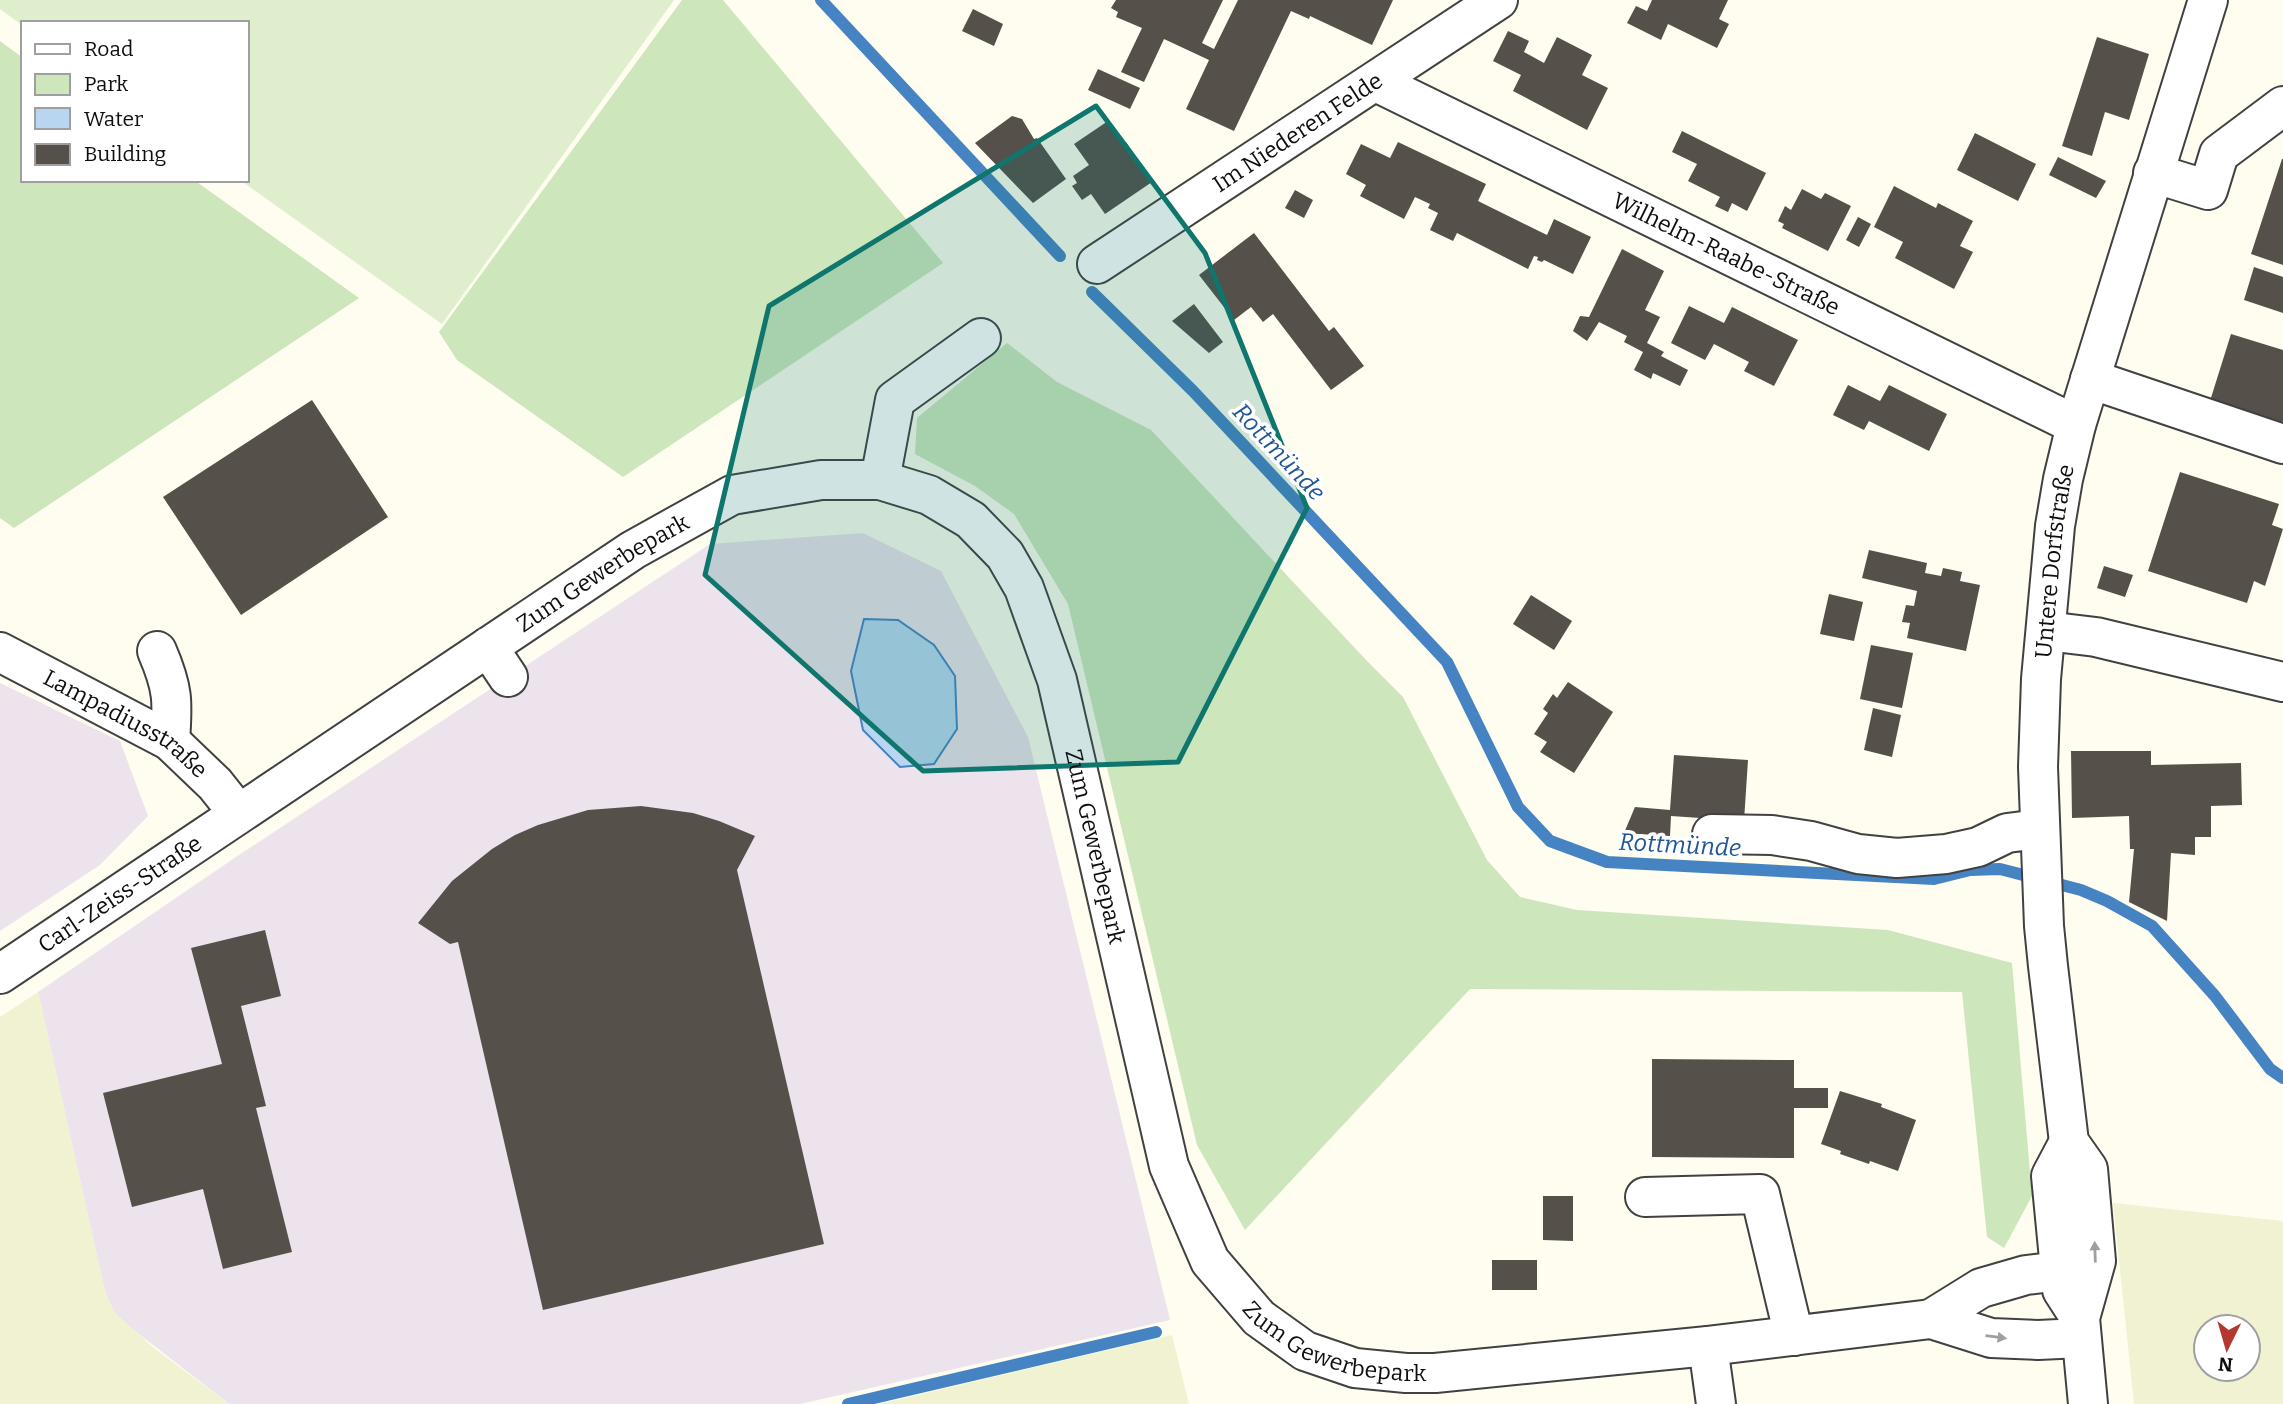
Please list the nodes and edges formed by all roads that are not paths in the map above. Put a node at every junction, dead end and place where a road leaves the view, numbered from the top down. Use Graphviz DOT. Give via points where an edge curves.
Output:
graph roads {
  1 [pos="1498,0"];
  2 [pos="2208,0"];
  3 [pos="1376,82"];
  4 [pos="2283,106"];
  5 [pos="2153,173"];
  6 [pos="1097,264"];
  7 [pos="981,338"];
  8 [pos="2090,379"];
  9 [pos="2076,425"];
  10 [pos="2283,444"];
  11 [pos="880,480"];
  12 [pos="2046,631"];
  13 [pos="157,651"];
  14 [pos="0,652"];
  15 [pos="2283,682"];
  16 [pos="170,741"];
  17 [pos="238,813"];
  18 [pos="1712,834"];
  19 [pos="2041,843"];
  20 [pos="0,974"];
  21 [pos="2068,1142"];
  22 [pos="1645,1197"];
  23 [pos="2060,1271"];
  24 [pos="1931,1319"];
  25 [pos="2080,1328"];
  26 [pos="1794,1336"];
  27 [pos="1708,1346"];
  28 [pos="1407,1388"];
  29 [pos="1716,1404"];
  30 [pos="2088,1404"];
  1 -- 3 [label="street, Im Niederen Felde"];
  2 -- 5 [label="street, Untere Dorfstraße"];
  3 -- 6 [label="street, Im Niederen Felde"];
  3 -- 9 [label="street, Wilhelm-Raabe-Straße"];
  4 -- 5 [label="street" via="2219,154 2208,190"];
  5 -- 8 [label="street, Untere Dorfstraße"];
  7 -- 11 [label="street" via="895,400"];
  8 -- 9 [label="street, Untere Dorfstraße"];
  8 -- 10 [label="street"];
  9 -- 12 [label="street, Untere Dorfstraße" via="2055,526"];
  11 -- 17 [label="street, Zum Gewerbepark" via="821,480 732,495 632,550 498,662"];
  11 -- 28 [label="street, Zum Gewerbepark" via="929,495 971,520 1005,555 1024,588 1057,680 1169,1166 1210,1261 1259,1318 1305,1351"];
  12 -- 15 [label="street" via="2096,637"];
  12 -- 19 [label="street, Untere Dorfstraße" via="2039,742"];
  13 -- 16 [label="street" via="173,702"];
  14 -- 16 [label="street, Lampadiusstraße"];
  16 -- 17 [label="street, Lampadiusstraße"];
  17 -- 20 [label="street, Carl-Zeiss-Straße"];
  18 -- 19 [label="street" via="1772,835 1897,858 1978,848 2007,833"];
  19 -- 21 [label="street, Untere Dorfstraße" via="2044,926"];
  21 -- 23 [label="street" via="2051,1176"];
  25 -- 21 [label="street, Untere Dorfstraße, one-way" via="2096,1261 2088,1169"];
  22 -- 26 [label="street" via="1760,1194"];
  23 -- 24 [label="street, Zum Gewerbepark" via="1981,1288"];
  23 -- 25 [label="street" via="2062,1290"];
  24 -- 25 [label="street, Zum Gewerbepark, one-way" via="1991,1338 2038,1340"];
  24 -- 26 [label="street, Zum Gewerbepark"];
  25 -- 30 [label="street"];
  26 -- 27 [label="street, Zum Gewerbepark"];
  27 -- 28 [label="street, Zum Gewerbepark" via="1435,1373"];
  27 -- 29 [label="street"];
}
